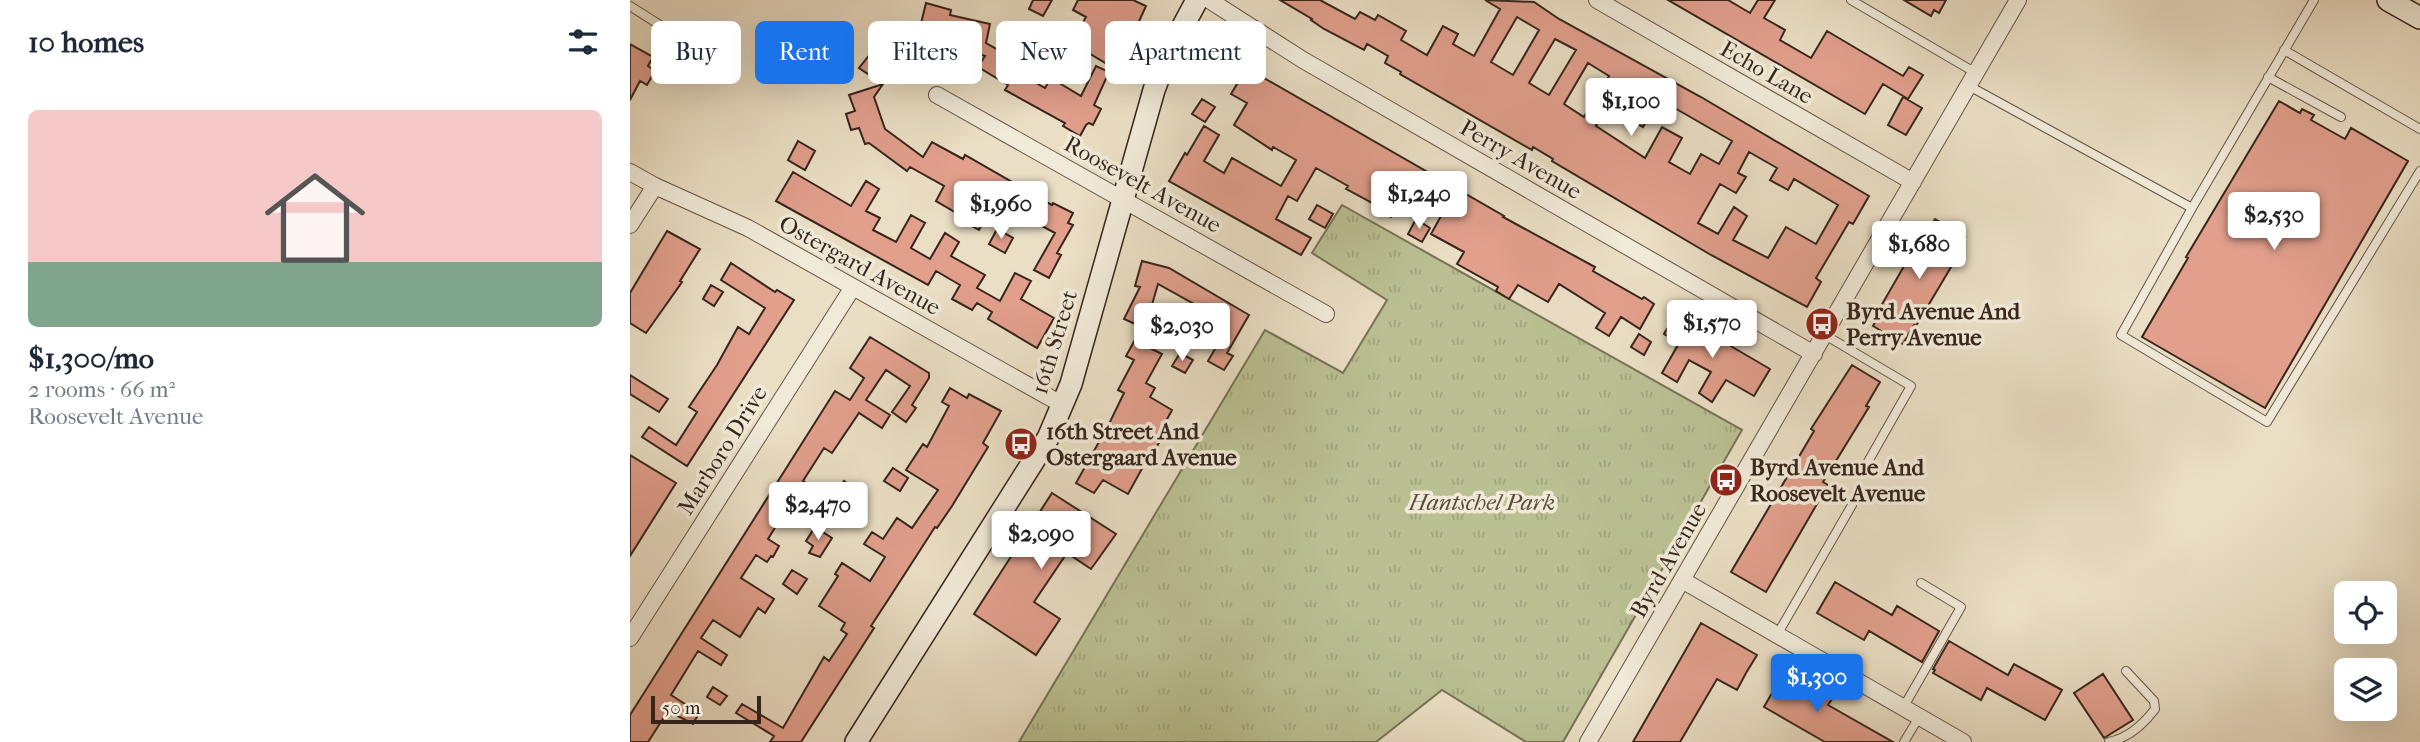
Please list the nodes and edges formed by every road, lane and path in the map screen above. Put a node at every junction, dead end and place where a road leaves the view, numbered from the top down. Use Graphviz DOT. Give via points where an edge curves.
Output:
graph roads {
  1 [pos="1197,0"];
  2 [pos="1209,0"];
  3 [pos="1597,0"];
  4 [pos="1851,0"];
  5 [pos="2018,0"];
  6 [pos="2314,0"];
  7 [pos="2388,0"];
  8 [pos="630,6"];
  9 [pos="2420,18"];
  10 [pos="654,21"];
  11 [pos="2284,50"];
  12 [pos="2268,78"];
  13 [pos="1973,80"];
  14 [pos="937,94"];
  15 [pos="2341,117"];
  16 [pos="2420,130"];
  17 [pos="2420,171"];
  18 [pos="630,172"];
  19 [pos="1913,183"];
  20 [pos="655,186"];
  21 [pos="1122,199"];
  22 [pos="2192,208"];
  23 [pos="630,225"];
  24 [pos="853,287"];
  25 [pos="1326,314"];
  26 [pos="1825,335"];
  27 [pos="1814,354"];
  28 [pos="1063,405"];
  29 [pos="1865,467"];
  30 [pos="1852,505"];
  31 [pos="1682,580"];
  32 [pos="1922,583"];
  33 [pos="1777,635"];
  34 [pos="630,638"];
  35 [pos="2126,671"];
  36 [pos="1903,708"];
  37 [pos="1919,717"];
  38 [pos="856,742"];
  39 [pos="1588,742"];
  40 [pos="1904,742"];
  41 [pos="1963,742"];
  42 [pos="2113,742"];
  1 -- 21 [label="street, 16th Street" via="1154,90"];
  2 -- 27 [label="street, Perry Avenue" via="1303,60"];
  3 -- 19 [label="street, Echo Lane"];
  4 -- 13 [label="lane"];
  5 -- 13 [label="street, Byrd Avenue"];
  6 -- 11 [label="lane"];
  7 -- 9 [label="street"];
  8 -- 10 [label="lane"];
  11 -- 12 [label="lane"];
  11 -- 16 [label="lane"];
  12 -- 15 [label="lane"];
  12 -- 22 [label="lane"];
  13 -- 19 [label="street, Byrd Avenue"];
  13 -- 22 [label="lane"];
  14 -- 21 [label="street, Roosevelt Avenue"];
  17 -- 22 [label="lane" via="2267,422 2121,335"];
  18 -- 20 [label="street, Ostergard Avenue"];
  19 -- 26 [label="street, Byrd Avenue"];
  20 -- 23 [label="street"];
  20 -- 24 [label="street, Ostergard Avenue" via="748,228"];
  21 -- 25 [label="street, Roosevelt Avenue"];
  21 -- 28 [label="street, 16th Street"];
  24 -- 28 [label="street, Ostergard Avenue"];
  24 -- 34 [label="street, Marboro Drive"];
  26 -- 27 [label="street, Byrd Avenue"];
  26 -- 29 [label="lane" via="1911,386"];
  27 -- 31 [label="street, Byrd Avenue"];
  28 -- 38 [label="street, 16th Street" via="1033,463"];
  30 -- 33 [label="lane"];
  31 -- 33 [label="street"];
  31 -- 39 [label="street, Byrd Avenue"];
  32 -- 36 [label="lane" via="1961,607"];
  33 -- 36 [label="street"];
  35 -- 42 [label="lane" via="2154,701 2155,709 2146,722"];
  36 -- 37 [label="street"];
  37 -- 40 [label="lane"];
  37 -- 41 [label="street"];
}
